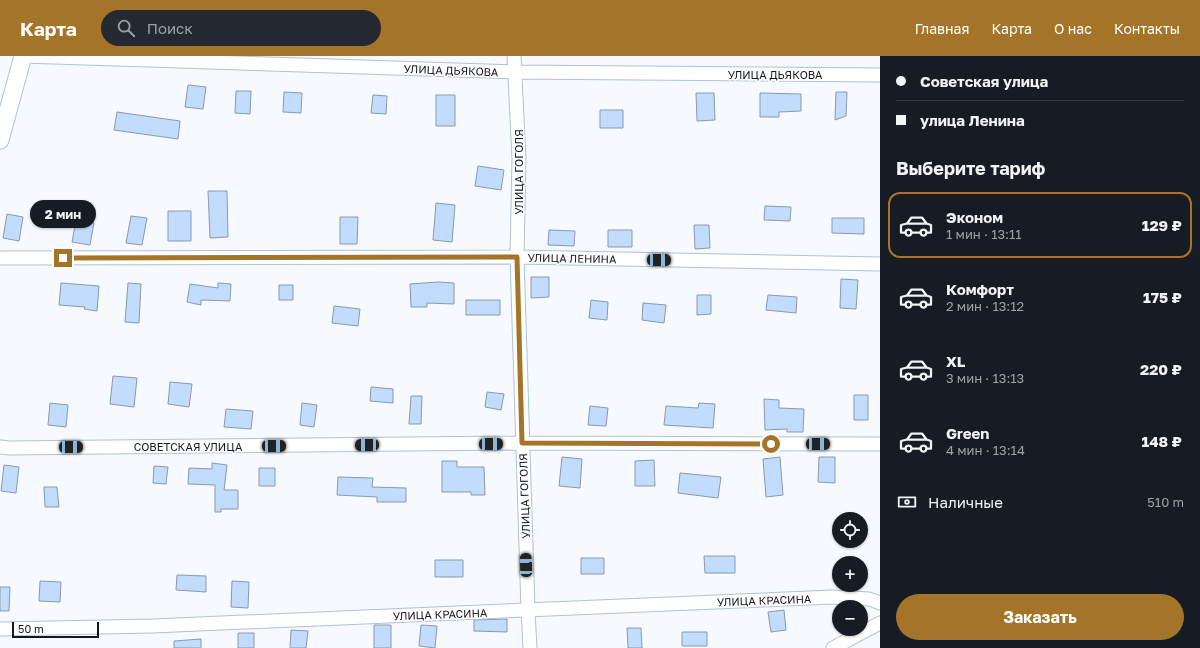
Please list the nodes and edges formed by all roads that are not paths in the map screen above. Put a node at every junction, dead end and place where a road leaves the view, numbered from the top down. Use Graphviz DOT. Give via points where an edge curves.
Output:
graph roads {
  1 [pos="23,56"];
  2 [pos="514,56"];
  3 [pos="514,72"];
  4 [pos="880,75"];
  5 [pos="0,140"];
  6 [pos="517,257"];
  7 [pos="0,258"];
  8 [pos="880,264"];
  9 [pos="522,443"];
  10 [pos="880,444"];
  11 [pos="0,447"];
  12 [pos="880,603"];
  13 [pos="528,610"];
  14 [pos="880,622"];
  15 [pos="0,629"];
  16 [pos="530,648"];
  17 [pos="833,648"];
  1 -- 3 [label="street, УЛИЦА ДЬЯКОВА"];
  1 -- 5 [label="main road"];
  2 -- 3 [label="street, УЛИЦА ГОГОЛЯ"];
  3 -- 4 [label="street, УЛИЦА ДЬЯКОВА"];
  3 -- 6 [label="street, УЛИЦА ГОГОЛЯ" via="519,159"];
  6 -- 7 [label="street, УЛИЦА ЛЕНИНА"];
  6 -- 8 [label="street, УЛИЦА ЛЕНИНА"];
  6 -- 9 [label="street, УЛИЦА ГОГОЛЯ"];
  9 -- 10 [label="street, СОВЕТСКАЯ УЛИЦА"];
  9 -- 11 [label="street, СОВЕТСКАЯ УЛИЦА"];
  9 -- 13 [label="street, УЛИЦА ГОГОЛЯ"];
  12 -- 13 [label="street, УЛИЦА КРАСИНА" via="869,599 833,597"];
  13 -- 15 [label="street, УЛИЦА КРАСИНА" via="152,626"];
  13 -- 16 [label="street, УЛИЦА ГОГОЛЯ"];
  14 -- 17 [label="street"];
}
